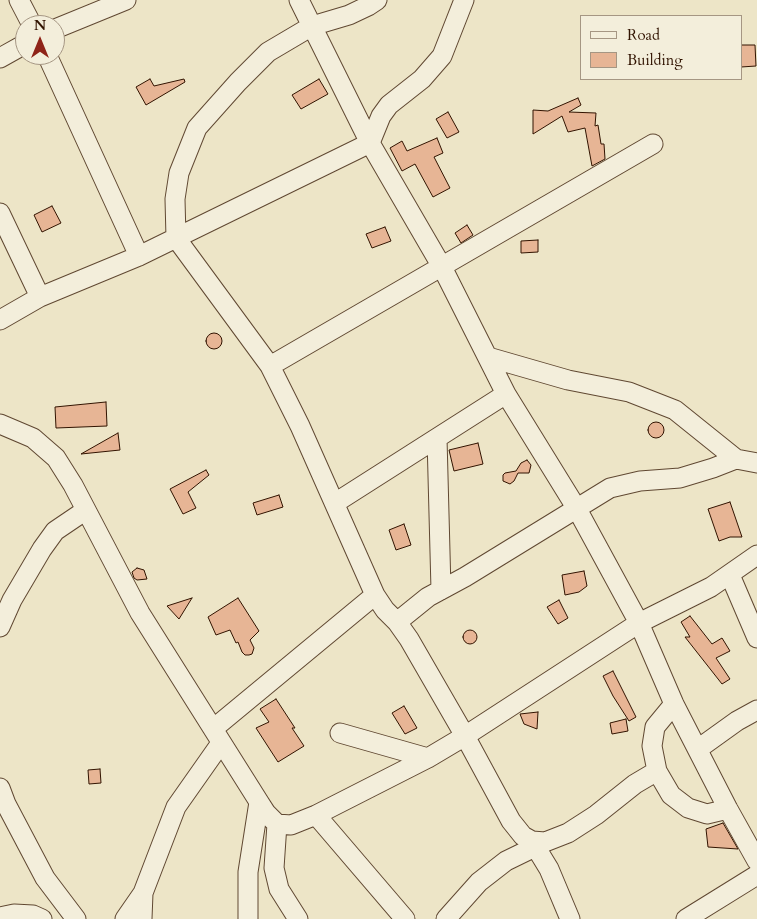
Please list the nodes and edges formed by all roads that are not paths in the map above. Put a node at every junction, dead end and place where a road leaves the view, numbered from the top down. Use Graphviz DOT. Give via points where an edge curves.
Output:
graph roads {
  1 [pos="19,0"];
  2 [pos="126,0"];
  3 [pos="299,0"];
  4 [pos="377,0"];
  5 [pos="464,0"];
  6 [pos="27,15"];
  7 [pos="65,26"];
  8 [pos="312,26"];
  9 [pos="15,50"];
  10 [pos="0,58"];
  11 [pos="52,65"];
  12 [pos="370,143"];
  13 [pos="653,144"];
  14 [pos="0,213"];
  15 [pos="176,238"];
  16 [pos="139,256"];
  17 [pos="442,267"];
  18 [pos="40,297"];
  19 [pos="0,320"];
  20 [pos="488,357"];
  21 [pos="270,366"];
  22 [pos="506,394"];
  23 [pos="0,424"];
  24 [pos="437,438"];
  25 [pos="736,459"];
  26 [pos="757,463"];
  27 [pos="335,503"];
  28 [pos="577,509"];
  29 [pos="86,510"];
  30 [pos="757,556"];
  31 [pos="730,575"];
  32 [pos="441,590"];
  33 [pos="375,595"];
  34 [pos="397,622"];
  35 [pos="639,623"];
  36 [pos="0,626"];
  37 [pos="757,637"];
  38 [pos="674,704"];
  39 [pos="757,710"];
  40 [pos="340,733"];
  41 [pos="217,736"];
  42 [pos="465,736"];
  43 [pos="698,749"];
  44 [pos="428,758"];
  45 [pos="657,771"];
  46 [pos="0,788"];
  47 [pos="258,802"];
  48 [pos="728,809"];
  49 [pos="316,816"];
  50 [pos="277,824"];
  51 [pos="540,844"];
  52 [pos="757,861"];
  53 [pos="757,875"];
  54 [pos="143,893"];
  55 [pos="0,917"];
  56 [pos="42,919"];
  57 [pos="76,919"];
  58 [pos="125,919"];
  59 [pos="142,919"];
  60 [pos="248,919"];
  61 [pos="298,919"];
  62 [pos="405,919"];
  63 [pos="446,919"];
  64 [pos="570,919"];
  65 [pos="686,919"];
  1 -- 6 [label="street"];
  2 -- 7 [label="street"];
  3 -- 8 [label="street"];
  4 -- 8 [label="street" via="349,15"];
  5 -- 12 [label="street" via="442,56 422,79 389,105"];
  8 -- 12 [label="street"];
  8 -- 15 [label="street" via="268,52 197,128 179,173 175,199"];
  9 -- 10 [label="street"];
  11 -- 16 [label="street"];
  12 -- 15 [label="street"];
  12 -- 17 [label="street"];
  13 -- 17 [label="street"];
  14 -- 18 [label="street"];
  15 -- 16 [label="street"];
  15 -- 21 [label="street"];
  16 -- 18 [label="street"];
  17 -- 20 [label="street"];
  17 -- 21 [label="street"];
  18 -- 19 [label="street"];
  20 -- 22 [label="street"];
  20 -- 25 [label="street" via="568,380 629,392 675,410"];
  21 -- 27 [label="street"];
  22 -- 24 [label="street"];
  22 -- 28 [label="street"];
  23 -- 29 [label="street" via="33,438 56,458"];
  24 -- 27 [label="street"];
  24 -- 32 [label="street"];
  25 -- 26 [label="street"];
  25 -- 28 [label="street" via="680,478 640,481 610,488"];
  27 -- 33 [label="street"];
  28 -- 32 [label="street"];
  28 -- 35 [label="street"];
  29 -- 36 [label="street" via="55,531 12,600"];
  29 -- 41 [label="street" via="140,612"];
  30 -- 31 [label="street"];
  31 -- 35 [label="street"];
  31 -- 37 [label="street"];
  32 -- 34 [label="street"];
  33 -- 34 [label="street"];
  33 -- 41 [label="street"];
  34 -- 42 [label="street"];
  35 -- 38 [label="street"];
  35 -- 42 [label="street"];
  38 -- 43 [label="street"];
  38 -- 45 [label="street" via="655,727 652,746"];
  39 -- 43 [label="street" via="737,720"];
  40 -- 44 [label="street"];
  41 -- 47 [label="street"];
  41 -- 54 [label="street" via="176,807"];
  42 -- 44 [label="street"];
  42 -- 51 [label="street" via="510,821 523,836"];
  43 -- 48 [label="street"];
  44 -- 49 [label="street"];
  45 -- 48 [label="street" via="671,795 688,808 707,814"];
  45 -- 51 [label="street" via="568,833"];
  46 -- 57 [label="street" via="45,878"];
  47 -- 50 [label="street"];
  47 -- 60 [label="street" via="248,872"];
  48 -- 52 [label="street"];
  49 -- 50 [label="street" via="291,825"];
  49 -- 62 [label="street"];
  50 -- 61 [label="street" via="274,868 279,888"];
  51 -- 63 [label="street" via="506,861 479,882"];
  51 -- 64 [label="street"];
  53 -- 65 [label="street"];
  54 -- 58 [label="street"];
  54 -- 59 [label="street"];
  55 -- 56 [label="street" via="14,914"];
}
